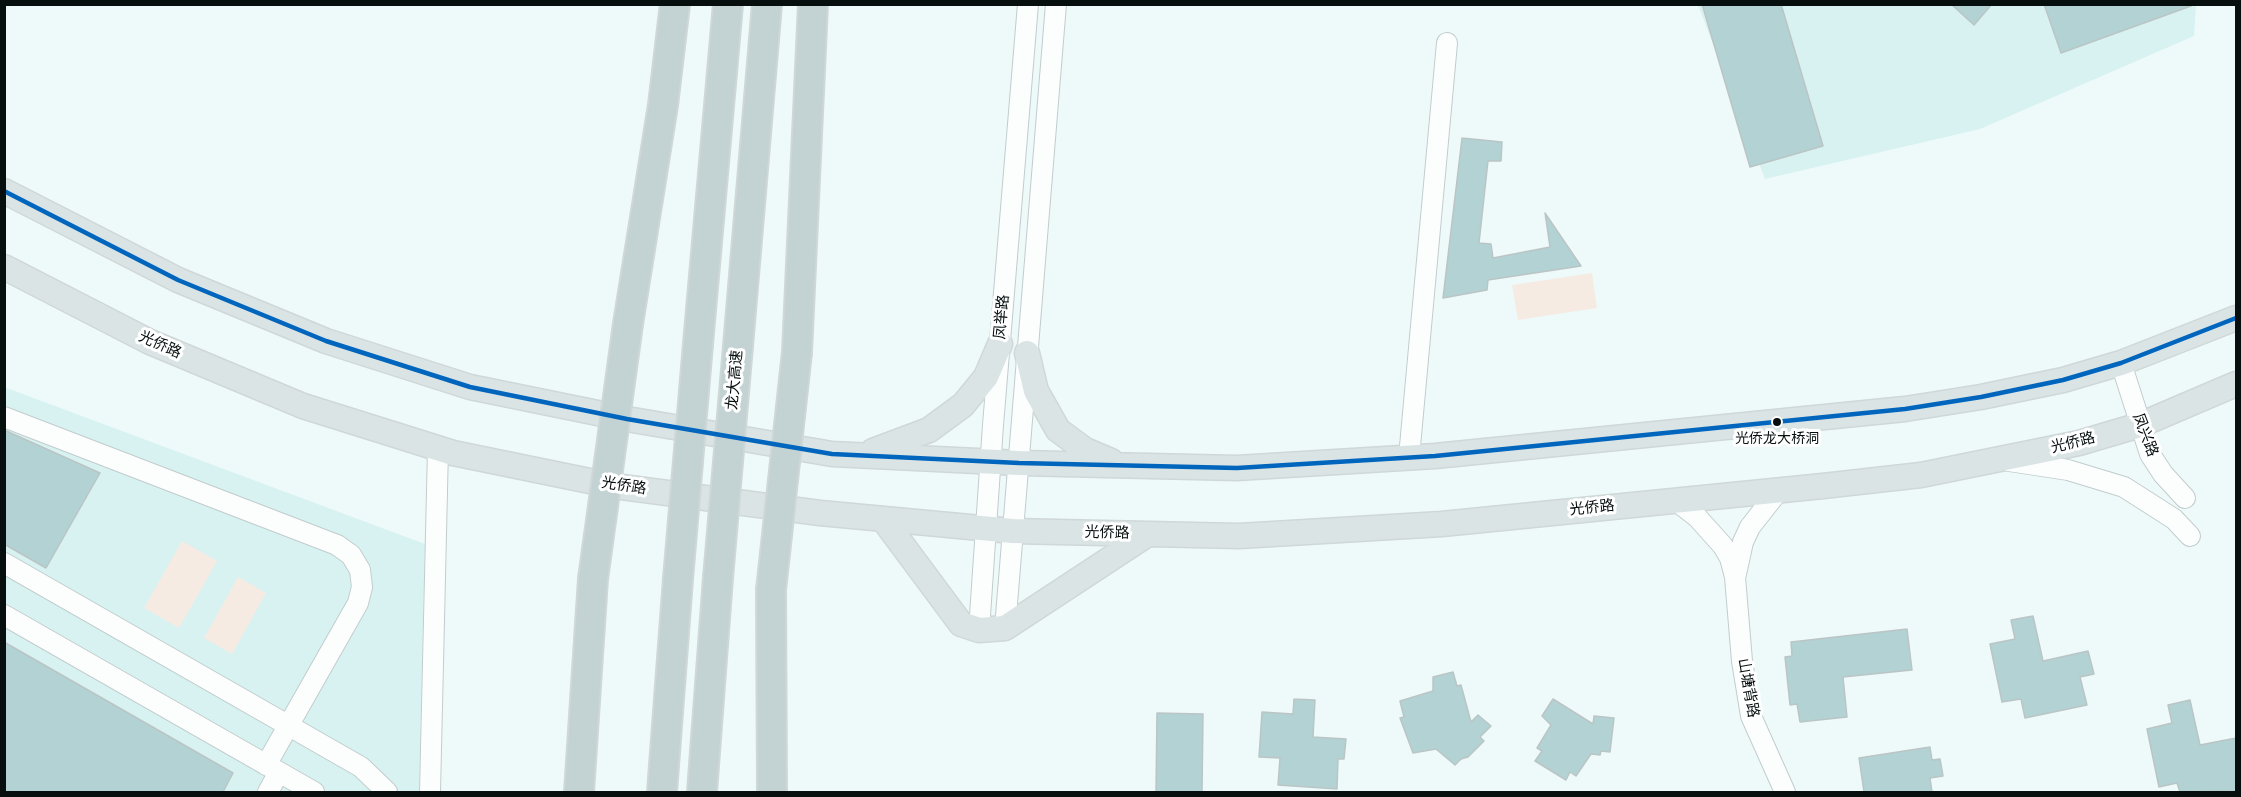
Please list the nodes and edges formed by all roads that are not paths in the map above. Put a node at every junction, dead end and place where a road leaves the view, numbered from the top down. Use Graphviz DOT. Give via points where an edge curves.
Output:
graph roads {
  1 [pos="675,4"];
  2 [pos="728,4"];
  3 [pos="767,4"];
  4 [pos="813,4"];
  5 [pos="1028,4"];
  6 [pos="1056,4"];
  7 [pos="1447,43"];
  8 [pos="4,191"];
  9 [pos="4,267"];
  10 [pos="2236,318"];
  11 [pos="1000,344"];
  12 [pos="1028,353"];
  13 [pos="2121,363"];
  14 [pos="2236,384"];
  15 [pos="4,417"];
  16 [pos="2140,424"];
  17 [pos="438,448"];
  18 [pos="848,455"];
  19 [pos="1409,457"];
  20 [pos="2003,460"];
  21 [pos="990,462"];
  22 [pos="1019,463"];
  23 [pos="1127,466"];
  24 [pos="1779,490"];
  25 [pos="2185,498"];
  26 [pos="1674,499"];
  27 [pos="883,519"];
  28 [pos="986,528"];
  29 [pos="1013,531"];
  30 [pos="1148,534"];
  31 [pos="2190,536"];
  32 [pos="4,563"];
  33 [pos="1735,577"];
  34 [pos="4,615"];
  35 [pos="1005,628"];
  36 [pos="980,630"];
  37 [pos="289,726"];
  38 [pos="273,769"];
  39 [pos="268,792"];
  40 [pos="314,792"];
  41 [pos="387,792"];
  42 [pos="430,792"];
  43 [pos="579,792"];
  44 [pos="662,792"];
  45 [pos="702,792"];
  46 [pos="772,792"];
  47 [pos="1785,792"];
  1 -- 43 [label="highway, bridge" via="592,579"];
  2 -- 44 [label="highway, bridge"];
  3 -- 45 [label="highway, 龙大高速, bridge"];
  4 -- 46 [label="highway, bridge" via="796,352 771,590"];
  5 -- 11 [label="street, 凤举路"];
  6 -- 12 [label="street, 凤举路"];
  7 -- 19 [label="street"];
  8 -- 18 [label="main road" via="178,280 326,341 448,380 627,419"];
  9 -- 17 [label="main road, 光侨路" via="172,351 303,406"];
  10 -- 13 [label="main road"];
  11 -- 18 [label="main road" via="976,392 948,417 887,448"];
  11 -- 21 [label="street, 凤举路"];
  12 -- 22 [label="street, 凤举路"];
  12 -- 23 [label="main road" via="1036,391 1058,430 1085,450"];
  13 -- 16 [label="street, 凤兴路"];
  13 -- 19 [label="main road" via="2063,380 1905,409"];
  14 -- 16 [label="main road, 光侨路"];
  15 -- 37 [label="street" via="337,545 351,555 360,570 362,587 358,603"];
  16 -- 20 [label="main road, 光侨路"];
  16 -- 25 [label="street, 凤兴路" via="2150,454"];
  17 -- 27 [label="main road, 光侨路" via="614,486"];
  17 -- 42 [label="street"];
  18 -- 21 [label="main road"];
  19 -- 23 [label="main road" via="1237,468"];
  20 -- 24 [label="main road, 光侨路" via="1920,475"];
  20 -- 31 [label="street" via="2068,470 2124,488 2174,519"];
  21 -- 22 [label="main road"];
  21 -- 28 [label="street, 凤举路"];
  22 -- 23 [label="main road"];
  22 -- 29 [label="street, 凤举路"];
  24 -- 26 [label="main road, 光侨路"];
  24 -- 33 [label="street" via="1747,534"];
  26 -- 30 [label="main road, 光侨路" via="1431,524 1239,536"];
  26 -- 33 [label="street" via="1724,546"];
  27 -- 28 [label="main road, 光侨路"];
  27 -- 36 [label="main road" via="961,624"];
  28 -- 29 [label="main road, 光侨路"];
  28 -- 36 [label="street, 凤举路"];
  29 -- 30 [label="main road, 光侨路"];
  29 -- 35 [label="street, 凤举路"];
  30 -- 35 [label="main road"];
  32 -- 37 [label="street"];
  33 -- 47 [label="street, 山塘背路" via="1751,716"];
  34 -- 38 [label="street"];
  35 -- 36 [label="main road"];
  37 -- 38 [label="street"];
  37 -- 41 [label="street" via="361,767"];
  38 -- 39 [label="street"];
  38 -- 40 [label="street"];
}
